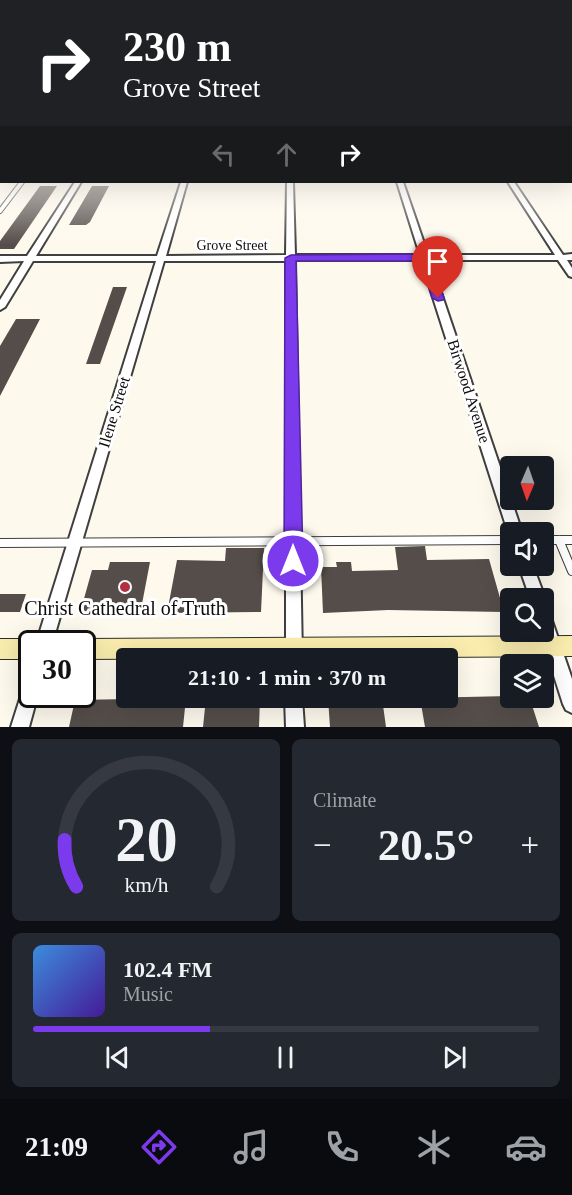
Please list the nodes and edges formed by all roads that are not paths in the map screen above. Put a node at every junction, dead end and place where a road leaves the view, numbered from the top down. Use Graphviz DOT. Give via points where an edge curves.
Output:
graph roads {
  1 [pos="21,183"];
  2 [pos="77,183"];
  3 [pos="184,183"];
  4 [pos="290,183"];
  5 [pos="400,183"];
  6 [pos="512,183"];
  7 [pos="0,211"];
  8 [pos="425,257"];
  9 [pos="561,257"];
  10 [pos="572,257"];
  11 [pos="291,258"];
  12 [pos="0,259"];
  13 [pos="29,259"];
  14 [pos="161,259"];
  15 [pos="572,274"];
  16 [pos="0,307"];
  17 [pos="512,522"];
  18 [pos="500,540"];
  19 [pos="554,540"];
  20 [pos="560,540"];
  21 [pos="572,540"];
  22 [pos="0,543"];
  23 [pos="74,543"];
  24 [pos="293,543"];
  25 [pos="572,571"];
  26 [pos="48,630"];
  27 [pos="562,646"];
  28 [pos="294,648"];
  29 [pos="0,649"];
  30 [pos="18,649"];
  31 [pos="96,649"];
  32 [pos="458,649"];
  33 [pos="116,650"];
  34 [pos="572,704"];
  35 [pos="26,708"];
  36 [pos="294,708"];
  37 [pos="20,727"];
  38 [pos="295,727"];
  1 -- 7 [label="lane"];
  2 -- 13 [label="street"];
  3 -- 14 [label="street, Ilene Street"];
  4 -- 11 [label="street"];
  5 -- 8 [label="street, Birwood Avenue"];
  6 -- 9 [label="street"];
  8 -- 9 [label="street, Grove Street"];
  8 -- 11 [label="street, Grove Street"];
  8 -- 17 [label="street, Birwood Avenue"];
  9 -- 10 [label="street, Grove Street"];
  9 -- 15 [label="street"];
  11 -- 14 [label="street, Grove Street"];
  11 -- 24 [label="street"];
  12 -- 13 [label="street, Grove Street"];
  13 -- 14 [label="street, Grove Street"];
  13 -- 16 [label="street"];
  14 -- 23 [label="street, Ilene Street"];
  18 -- 24 [label="lane"];
  19 -- 20 [label="lane"];
  20 -- 21 [label="lane"];
  20 -- 25 [label="lane"];
  22 -- 23 [label="lane"];
  23 -- 24 [label="lane"];
  23 -- 26 [label="street, Ilene Street"];
  24 -- 28 [label="street"];
  27 -- 32 [label="main road"];
  27 -- 34 [label="street"];
  29 -- 30 [label="main road"];
  31 -- 33 [label="main road"];
  35 -- 37 [label="street"];
  36 -- 38 [label="street"];
}
